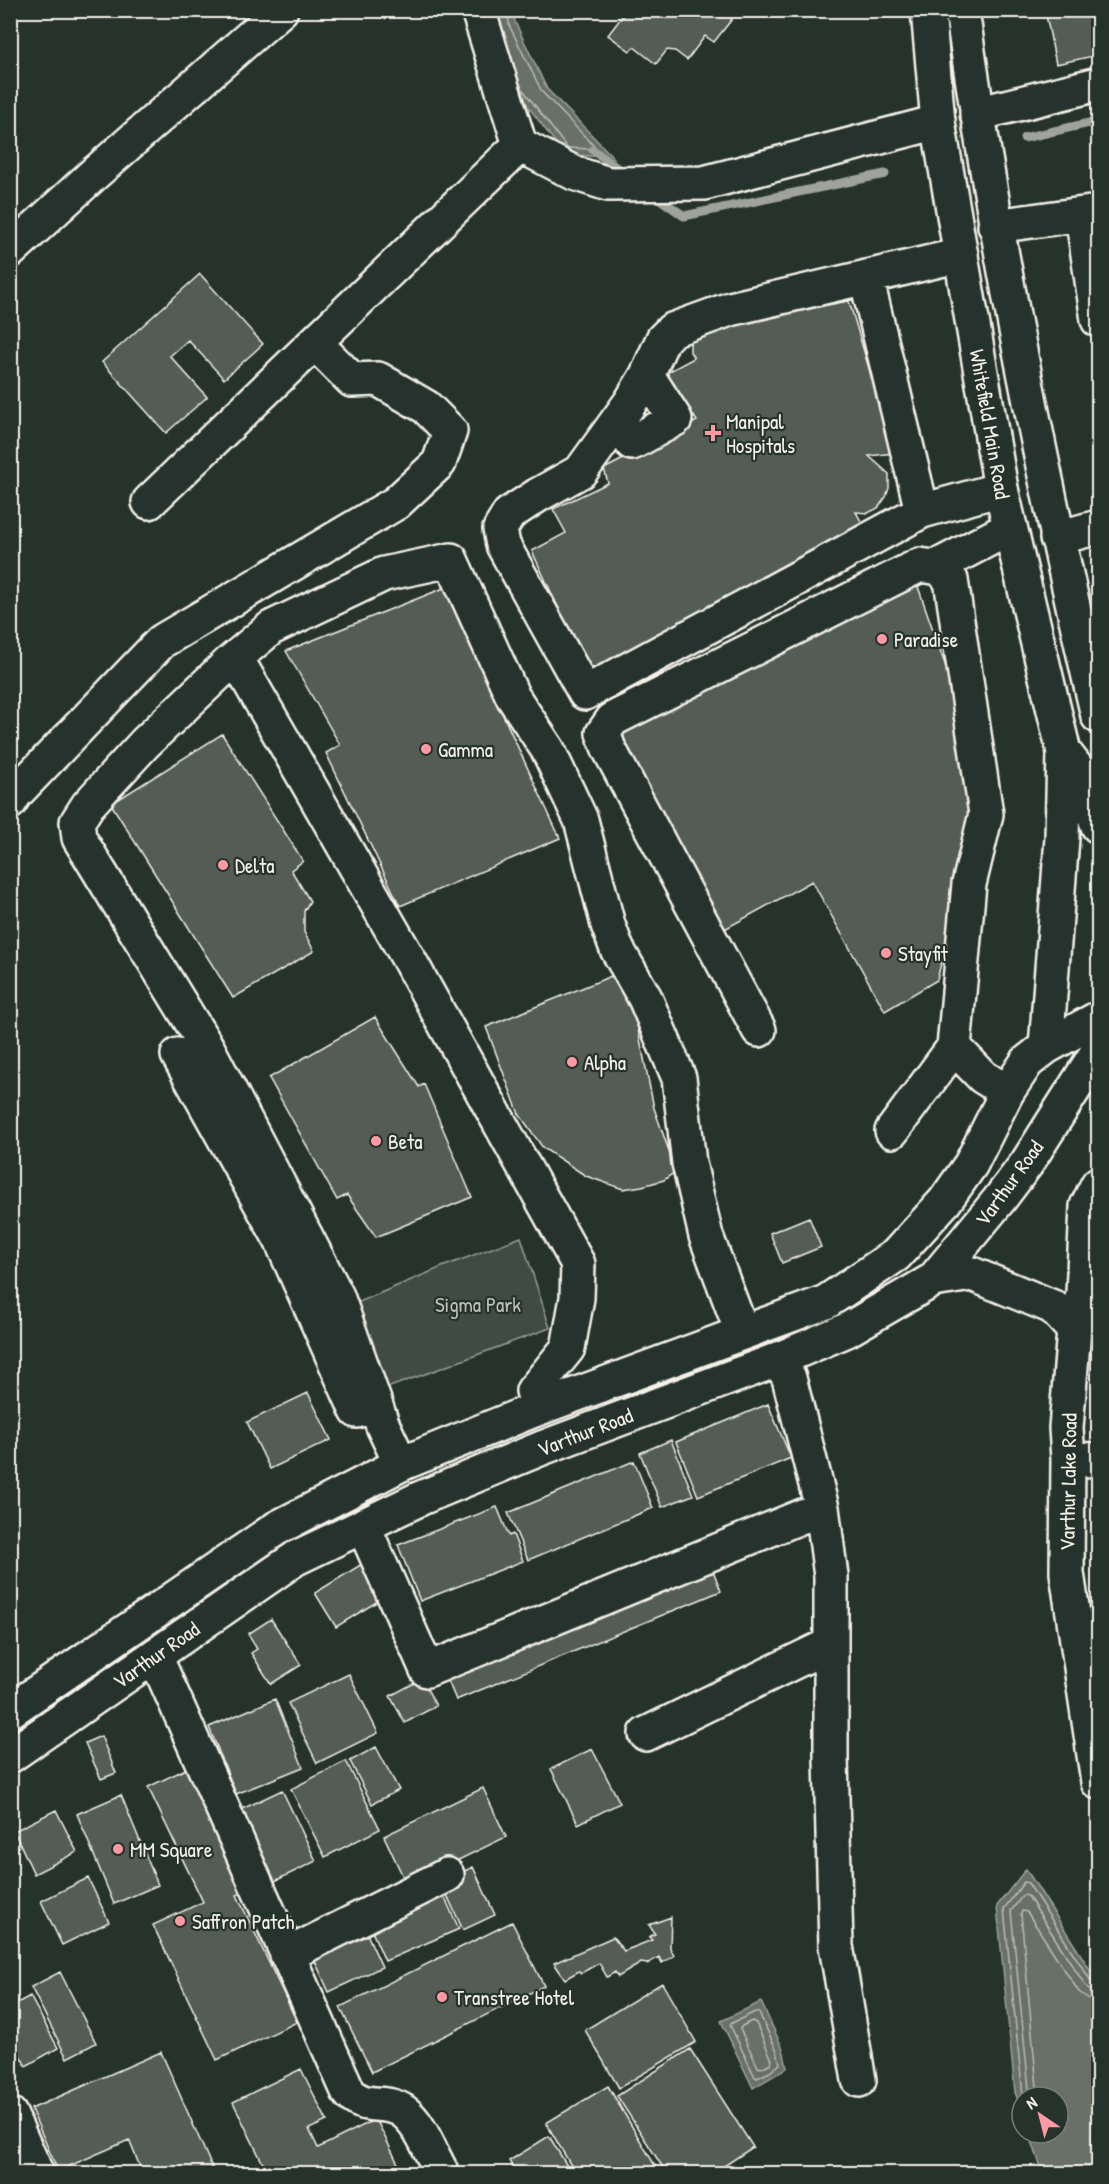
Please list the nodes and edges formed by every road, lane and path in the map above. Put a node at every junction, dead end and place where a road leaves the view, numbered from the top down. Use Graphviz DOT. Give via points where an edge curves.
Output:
graph roads {
  1 [pos="281,10"];
  2 [pos="478,10"];
  3 [pos="928,10"];
  4 [pos="962,10"];
  5 [pos="1098,84"];
  6 [pos="1098,106"];
  7 [pos="938,122"];
  8 [pos="978,124"];
  9 [pos="520,145"];
  10 [pos="1090,214"];
  11 [pos="995,226"];
  12 [pos="10,251"];
  13 [pos="960,255"];
  14 [pos="866,277"];
  15 [pos="1098,320"];
  16 [pos="315,343"];
  17 [pos="647,375"];
  18 [pos="617,421"];
  19 [pos="1000,489"];
  20 [pos="149,502"];
  21 [pos="922,511"];
  22 [pos="1098,527"];
  23 [pos="1010,528"];
  24 [pos="1057,538"];
  25 [pos="936,567"];
  26 [pos="236,658"];
  27 [pos="1098,716"];
  28 [pos="1064,752"];
  29 [pos="13,798"];
  30 [pos="1098,826"];
  31 [pos="759,1030"];
  32 [pos="1098,1034"];
  33 [pos="954,1047"];
  34 [pos="1046,1047"];
  35 [pos="178,1054"];
  36 [pos="1007,1092"];
  37 [pos="892,1131"];
  38 [pos="1098,1184"];
  39 [pos="933,1280"];
  40 [pos="1074,1330"];
  41 [pos="742,1332"];
  42 [pos="779,1359"];
  43 [pos="533,1391"];
  44 [pos="1083,1459"];
  45 [pos="393,1468"];
  46 [pos="822,1508"];
  47 [pos="365,1524"];
  48 [pos="831,1644"];
  49 [pos="155,1656"];
  50 [pos="10,1711"];
  51 [pos="646,1734"];
  52 [pos="10,1756"];
  53 [pos="1098,1782"];
  54 [pos="447,1875"];
  55 [pos="287,1955"];
  56 [pos="859,2080"];
  57 [pos="10,2114"];
  58 [pos="441,2171"];
  59 [pos="37,2174"];
  1 -- 12 [label="main road"];
  2 -- 9 [label="main road"];
  3 -- 7 [label="main road, Whitefield Main Road"];
  4 -- 8 [label="main road, Whitefield Main Road"];
  5 -- 8 [label="main road"];
  6 -- 8 [label="main road"];
  7 -- 9 [label="main road" via="704,183 608,184 574,173"];
  7 -- 13 [label="main road, Whitefield Main Road"];
  8 -- 11 [label="main road, Whitefield Main Road"];
  9 -- 16 [label="main road"];
  10 -- 11 [label="main road"];
  10 -- 15 [label="main road"];
  11 -- 24 [label="main road, Whitefield Main Road"];
  13 -- 14 [label="main road"];
  13 -- 19 [label="main road, Whitefield Main Road"];
  14 -- 17 [label="main road" via="730,309 672,330 663,339"];
  14 -- 21 [label="main road"];
  16 -- 20 [label="main road"];
  16 -- 29 [label="main road" via="352,380 378,379 426,407 450,431 439,463 396,503 162,640"];
  17 -- 18 [label="main road"];
  17 -- 18 [label="main road" via="675,418 632,443"];
  18 -- 21 [label="main road" via="582,471 509,514 500,529 503,545 548,615 585,693"];
  19 -- 21 [label="main road"];
  19 -- 23 [label="main road, Whitefield Main Road"];
  22 -- 24 [label="main road"];
  23 -- 25 [label="main road"];
  23 -- 28 [label="main road, Whitefield Main Road"];
  24 -- 27 [label="main road, Whitefield Main Road"];
  25 -- 31 [label="main road" via="920,565 909,570 613,719 603,733"];
  25 -- 33 [label="main road" via="951,580 986,814 969,884"];
  26 -- 41 [label="main road" via="271,628 384,574 451,560 513,697 548,750 581,820 617,949 645,998 679,1078 689,1163 706,1236"];
  26 -- 43 [label="main road" via="578,1264 577,1298 568,1348"];
  26 -- 45 [label="main road" via="145,743 88,805 77,822 79,837 208,1049 337,1296 383,1425"];
  28 -- 30 [label="main road, Whitefield Main Road" via="1078,770"];
  28 -- 34 [label="main road" via="1062,838"];
  32 -- 34 [label="main road, Varthur Road"];
  32 -- 39 [label="main road, Varthur Road" via="1027,1163"];
  33 -- 36 [label="main road" via="983,1077"];
  33 -- 37 [label="main road"];
  34 -- 36 [label="main road, Varthur Road" via="1028,1062"];
  35 -- 45 [label="main road" via="281,1240"];
  36 -- 41 [label="main road, Varthur Road" via="971,1164 945,1201 896,1255 826,1302"];
  38 -- 40 [label="main road, Varthur Lake Road" via="1087,1206 1083,1294"];
  39 -- 40 [label="main road" via="972,1274 1053,1307"];
  39 -- 42 [label="main road, Varthur Road" via="847,1330"];
  40 -- 44 [label="main road, Varthur Lake Road" via="1066,1428"];
  41 -- 45 [label="main road, Varthur Road"];
  42 -- 46 [label="main road" via="789,1378"];
  42 -- 47 [label="main road, Varthur Road" via="542,1448"];
  44 -- 53 [label="main road, Varthur Lake Road" via="1067,1573"];
  45 -- 50 [label="main road, Varthur Road" via="277,1528"];
  46 -- 47 [label="main road" via="427,1670"];
  46 -- 48 [label="main road" via="831,1576"];
  47 -- 49 [label="main road, Varthur Road" via="296,1558"];
  48 -- 51 [label="main road"];
  48 -- 56 [label="main road" via="836,1946"];
  49 -- 52 [label="main road, Varthur Road"];
  49 -- 55 [label="main road"];
  54 -- 55 [label="main road"];
  55 -- 58 [label="main road" via="353,2099 404,2112"];
  57 -- 59 [label="main road"];
}
